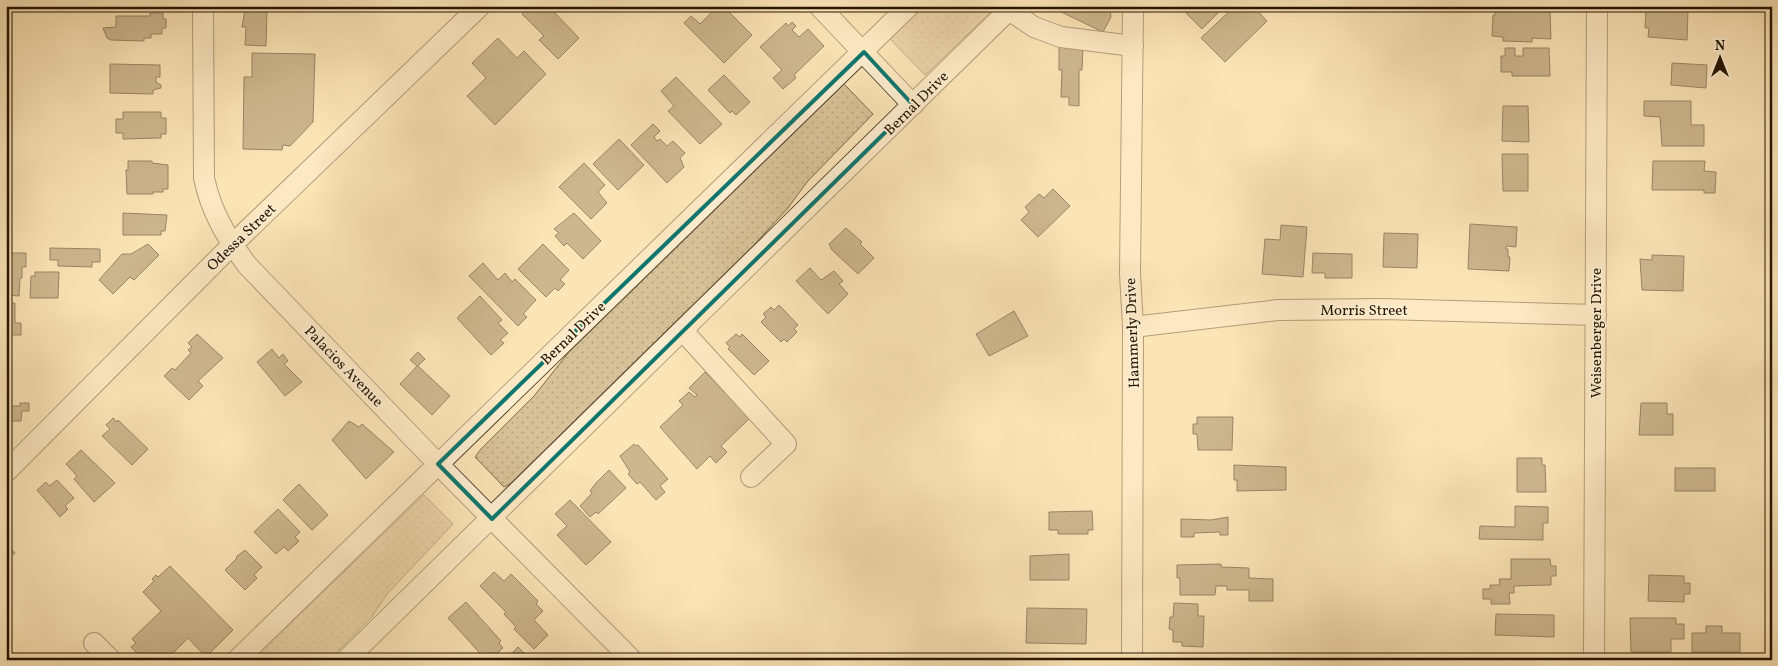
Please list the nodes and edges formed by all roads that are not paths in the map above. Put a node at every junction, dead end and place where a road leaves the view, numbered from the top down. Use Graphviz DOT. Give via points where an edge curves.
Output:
graph roads {
  1 [pos="203,6"];
  2 [pos="480,6"];
  3 [pos="819,6"];
  4 [pos="909,6"];
  5 [pos="1133,6"];
  6 [pos="1597,6"];
  7 [pos="1011,8"];
  8 [pos="1133,46"];
  9 [pos="864,52"];
  10 [pos="913,105"];
  11 [pos="232,245"];
  12 [pos="1596,315"];
  13 [pos="1133,327"];
  14 [pos="683,331"];
  15 [pos="438,464"];
  16 [pos="6,472"];
  17 [pos="751,477"];
  18 [pos="492,519"];
  19 [pos="94,643"];
  20 [pos="111,660"];
  21 [pos="237,660"];
  22 [pos="346,660"];
  23 [pos="632,660"];
  24 [pos="1132,660"];
  25 [pos="1594,660"];
  1 -- 11 [label="street, Palacios Avenue" via="204,178 208,201"];
  2 -- 11 [label="street, Odessa Street"];
  3 -- 9 [label="street"];
  4 -- 9 [label="street, Bernal Drive"];
  5 -- 8 [label="street, Hammerly Drive"];
  6 -- 12 [label="street, Weisenberger Drive"];
  7 -- 8 [label="street" via="1034,27 1061,37"];
  7 -- 10 [label="street, Bernal Drive"];
  8 -- 13 [label="street, Hammerly Drive" via="1130,274"];
  9 -- 10 [label="street"];
  9 -- 15 [label="street, Bernal Drive"];
  10 -- 14 [label="street, Bernal Drive"];
  11 -- 15 [label="street, Palacios Avenue" via="247,265"];
  11 -- 16 [label="street, Odessa Street"];
  12 -- 13 [label="street, Morris Street" via="1383,309 1278,310"];
  12 -- 25 [label="street, Weisenberger Drive"];
  13 -- 24 [label="street, Hammerly Drive"];
  14 -- 17 [label="street" via="786,444"];
  14 -- 18 [label="street, Bernal Drive"];
  15 -- 18 [label="street, Palacios Avenue"];
  15 -- 21 [label="street, Bernal Drive"];
  18 -- 22 [label="street, Bernal Drive"];
  18 -- 23 [label="street, Palacios Avenue"];
  19 -- 20 [label="street"];
}
